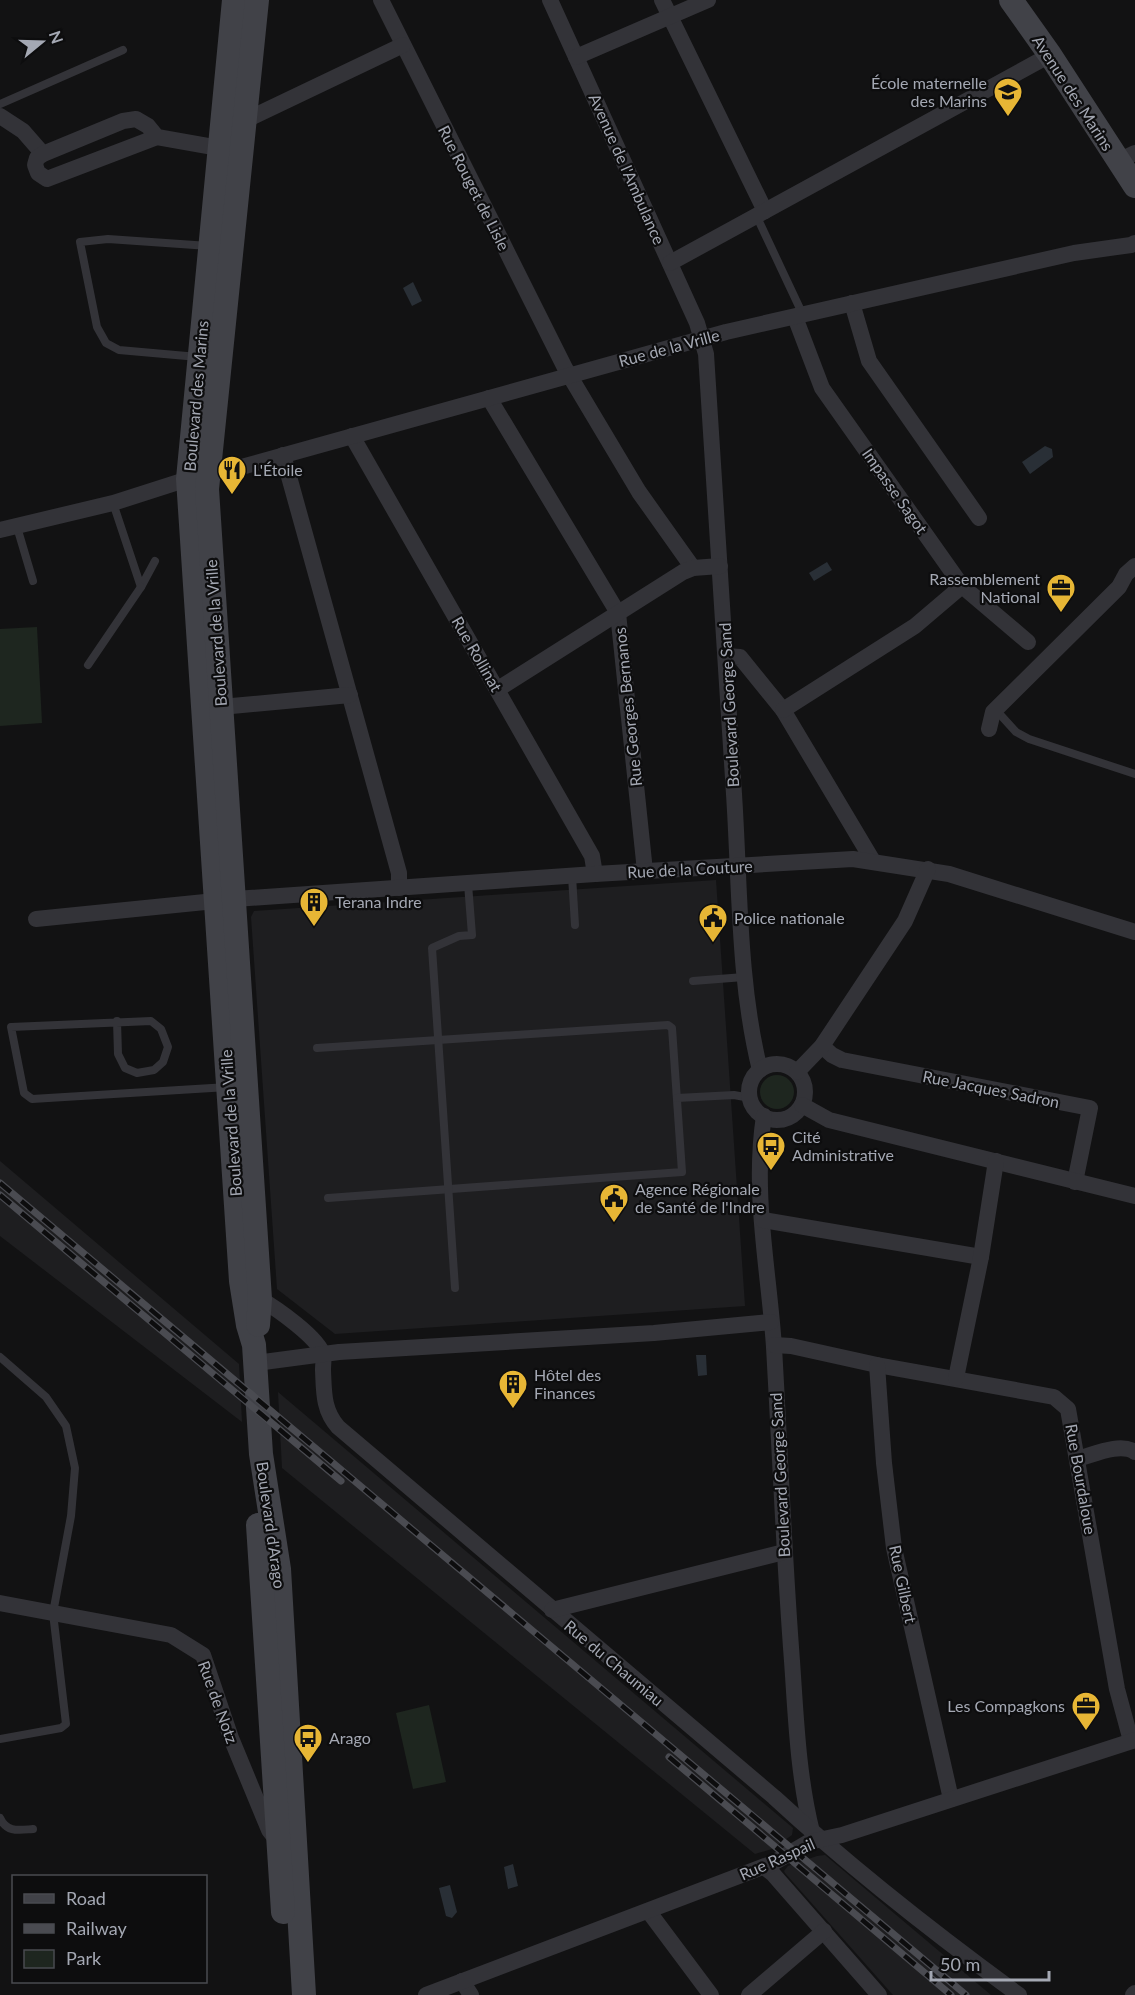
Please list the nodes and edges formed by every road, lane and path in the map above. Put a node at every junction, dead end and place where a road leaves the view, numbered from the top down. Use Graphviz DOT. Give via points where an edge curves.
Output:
graph roads {
  1 [pos="234,0"];
  2 [pos="257,0"];
  3 [pos="381,0"];
  4 [pos="549,0"];
  5 [pos="662,0"];
  6 [pos="708,0"];
  7 [pos="1011,0"];
  8 [pos="670,17"];
  9 [pos="403,45"];
  10 [pos="123,50"];
  11 [pos="1050,55"];
  12 [pos="576,57"];
  13 [pos="0,104"];
  14 [pos="0,116"];
  15 [pos="244,121"];
  16 [pos="157,137"];
  17 [pos="219,147"];
  18 [pos="43,154"];
  19 [pos="1126,157"];
  20 [pos="1135,186"];
  21 [pos="761,213"];
  22 [pos="210,246"];
  23 [pos="1134,247"];
  24 [pos="670,263"];
  25 [pos="852,303"];
  26 [pos="799,316"];
  27 [pos="702,339"];
  28 [pos="198,357"];
  29 [pos="569,375"];
  30 [pos="489,398"];
  31 [pos="352,436"];
  32 [pos="282,455"];
  33 [pos="197,476"];
  34 [pos="113,503"];
  35 [pos="979,518"];
  36 [pos="8,528"];
  37 [pos="155,561"];
  38 [pos="720,566"];
  39 [pos="1135,567"];
  40 [pos="693,568"];
  41 [pos="33,581"];
  42 [pos="962,586"];
  43 [pos="141,587"];
  44 [pos="618,613"];
  45 [pos="1028,642"];
  46 [pos="726,656"];
  47 [pos="88,665"];
  48 [pos="498,689"];
  49 [pos="350,695"];
  50 [pos="221,707"];
  51 [pos="783,710"];
  52 [pos="996,710"];
  53 [pos="989,729"];
  54 [pos="1135,774"];
  55 [pos="873,861"];
  56 [pos="739,866"];
  57 [pos="928,869"];
  58 [pos="645,871"];
  59 [pos="595,874"];
  60 [pos="572,876"];
  61 [pos="468,884"];
  62 [pos="399,888"];
  63 [pos="225,900"];
  64 [pos="36,919"];
  65 [pos="575,925"];
  66 [pos="1135,932"];
  67 [pos="744,977"];
  68 [pos="693,981"];
  69 [pos="117,1021"];
  70 [pos="439,1040"];
  71 [pos="822,1046"];
  72 [pos="317,1048"];
  73 [pos="760,1070"];
  74 [pos="797,1072"];
  75 [pos="237,1086"];
  76 [pos="677,1098"];
  77 [pos="750,1098"];
  78 [pos="802,1105"];
  79 [pos="764,1116"];
  80 [pos="996,1161"];
  81 [pos="1075,1182"];
  82 [pos="449,1189"];
  83 [pos="1135,1196"];
  84 [pos="328,1198"];
  85 [pos="763,1220"];
  86 [pos="981,1257"];
  87 [pos="455,1288"];
  88 [pos="260,1299"];
  89 [pos="771,1322"];
  90 [pos="774,1345"];
  91 [pos="323,1354"];
  92 [pos="0,1357"];
  93 [pos="256,1361"];
  94 [pos="877,1365"];
  95 [pos="956,1378"];
  96 [pos="1135,1452"];
  97 [pos="1077,1459"];
  98 [pos="784,1552"];
  99 [pos="0,1603"];
  100 [pos="552,1610"];
  101 [pos="53,1613"];
  102 [pos="0,1739"];
  103 [pos="1133,1741"];
  104 [pos="951,1799"];
  105 [pos="0,1818"];
  106 [pos="33,1829"];
  107 [pos="814,1838"];
  108 [pos="287,1840"];
  109 [pos="768,1865"];
  110 [pos="649,1912"];
  111 [pos="824,1930"];
  112 [pos="466,1988"];
  113 [pos="289,1995"];
  114 [pos="304,1995"];
  115 [pos="426,1995"];
  116 [pos="711,1995"];
  117 [pos="749,1995"];
  118 [pos="879,1995"];
  119 [pos="1019,1995"];
  1 -- 17 [label="main road, Boulevard des Marins"];
  2 -- 15 [label="main road, Boulevard des Marins"];
  3 -- 9 [label="street, Rue Rouget de Lisle"];
  4 -- 12 [label="street, Avenue de l'Ambulance"];
  5 -- 8 [label="street"];
  6 -- 8 [label="street"];
  7 -- 11 [label="main road, Avenue des Marins"];
  8 -- 12 [label="street"];
  8 -- 21 [label="street"];
  9 -- 15 [label="street"];
  9 -- 29 [label="street, Rue Rouget de Lisle"];
  10 -- 13 [label="lane"];
  11 -- 19 [label="main road, Avenue des Marins"];
  11 -- 21 [label="street"];
  12 -- 24 [label="street, Avenue de l'Ambulance"];
  14 -- 18 [label="street" via="23,130"];
  15 -- 33 [label="main road, Boulevard des Marins"];
  16 -- 17 [label="street"];
  16 -- 18 [label="street" via="136,119"];
  16 -- 18 [label="street" via="47,179 35,165"];
  17 -- 22 [label="main road, Boulevard des Marins"];
  19 -- 20 [label="main road, Avenue des Marins"];
  21 -- 24 [label="street"];
  21 -- 26 [label="lane"];
  22 -- 28 [label="main road, Boulevard des Marins"];
  22 -- 28 [label="lane" via="108,239 80,242 97,327 106,343 119,350"];
  23 -- 25 [label="street, Rue de la Vrille" via="1074,253"];
  24 -- 27 [label="street, Avenue de l'Ambulance"];
  25 -- 26 [label="street, Rue de la Vrille"];
  25 -- 35 [label="street" via="869,361"];
  26 -- 27 [label="street, Rue de la Vrille"];
  26 -- 42 [label="street, Impasse Sagot" via="822,388"];
  27 -- 29 [label="street, Rue de la Vrille"];
  27 -- 38 [label="street, Boulevard George Sand"];
  28 -- 33 [label="main road, Boulevard des Marins"];
  29 -- 30 [label="street, Rue de la Vrille"];
  29 -- 40 [label="street, Rue Rouget de Lisle" via="639,492"];
  30 -- 31 [label="street, Rue de la Vrille"];
  30 -- 44 [label="street, Rue Georges Bernanos"];
  31 -- 32 [label="street, Rue de la Vrille"];
  31 -- 48 [label="street, Rue Rollinat"];
  32 -- 33 [label="street, Rue de la Vrille"];
  32 -- 49 [label="street"];
  33 -- 34 [label="street, Rue de la Vrille"];
  33 -- 50 [label="main road, Boulevard de la Vrille"];
  33 -- 63 [label="main road, Boulevard de la Vrille"];
  34 -- 36 [label="street, Rue de la Vrille"];
  34 -- 43 [label="lane"];
  36 -- 41 [label="lane"];
  37 -- 43 [label="lane"];
  38 -- 40 [label="street"];
  38 -- 46 [label="street, Boulevard George Sand"];
  39 -- 52 [label="street"];
  40 -- 44 [label="street"];
  42 -- 45 [label="street, Impasse Sagot"];
  42 -- 51 [label="street" via="915,626"];
  43 -- 47 [label="lane"];
  44 -- 48 [label="street"];
  44 -- 58 [label="street, Rue Georges Bernanos"];
  46 -- 51 [label="street" via="740,657"];
  46 -- 56 [label="street, Boulevard George Sand"];
  48 -- 59 [label="street, Rue Rollinat" via="592,856"];
  49 -- 50 [label="street"];
  49 -- 62 [label="street" via="399,873"];
  50 -- 63 [label="main road, Boulevard de la Vrille"];
  51 -- 55 [label="street"];
  52 -- 53 [label="street"];
  52 -- 54 [label="lane" via="1016,732 1029,739"];
  55 -- 56 [label="street, Rue de la Couture"];
  55 -- 57 [label="street, Rue de la Couture"];
  56 -- 58 [label="street, Rue de la Couture"];
  56 -- 67 [label="street, Boulevard George Sand"];
  57 -- 66 [label="street, Rue de la Couture"];
  57 -- 71 [label="street" via="905,921"];
  58 -- 59 [label="street, Rue de la Couture"];
  59 -- 60 [label="street, Rue de la Couture"];
  60 -- 61 [label="street, Rue de la Couture"];
  60 -- 65 [label="lane"];
  61 -- 62 [label="street, Rue de la Couture"];
  61 -- 70 [label="lane" via="472,935 459,936 432,948"];
  62 -- 63 [label="street, Rue de la Couture"];
  63 -- 64 [label="street, Rue de la Couture"];
  63 -- 75 [label="main road, Boulevard de la Vrille"];
  67 -- 68 [label="lane"];
  67 -- 73 [label="street, Boulevard George Sand"];
  69 -- 69 [label="lane" via="152,1021 161,1029 168,1047 163,1062 154,1070 137,1073 125,1068 118,1054"];
  69 -- 75 [label="lane" via="11,1027 24,1093 32,1098"];
  70 -- 72 [label="lane"];
  70 -- 76 [label="lane" via="668,1024 672,1028"];
  70 -- 82 [label="lane"];
  71 -- 74 [label="street"];
  71 -- 81 [label="street, Rue Jacques Sadron" via="842,1060 1090,1108"];
  73 -- 74 [label="street" via="783,1065"];
  73 -- 77 [label="street" via="751,1083"];
  74 -- 78 [label="street" via="805,1088"];
  75 -- 88 [label="main road, Boulevard de la Vrille"];
  75 -- 93 [label="main road, Boulevard de la Vrille" via="241,1281"];
  76 -- 77 [label="lane"];
  76 -- 82 [label="lane" via="682,1172"];
  77 -- 79 [label="street" via="757,1112"];
  78 -- 79 [label="street" via="781,1120"];
  78 -- 80 [label="street" via="829,1120"];
  79 -- 85 [label="street, Boulevard George Sand" via="759,1149"];
  80 -- 81 [label="street"];
  80 -- 86 [label="street"];
  81 -- 83 [label="street"];
  82 -- 84 [label="lane"];
  82 -- 87 [label="lane"];
  85 -- 86 [label="street"];
  85 -- 89 [label="street, Boulevard George Sand"];
  86 -- 95 [label="street"];
  88 -- 91 [label="street" via="281,1311"];
  88 -- 93 [label="main road, Boulevard de la Vrille"];
  89 -- 90 [label="street, Boulevard George Sand"];
  89 -- 91 [label="street"];
  90 -- 94 [label="street, Rue Bourdaloue"];
  90 -- 98 [label="street, Boulevard George Sand"];
  91 -- 93 [label="street"];
  91 -- 100 [label="street, Rue du Chaumiau" via="325,1403 338,1427"];
  92 -- 101 [label="lane" via="46,1397 66,1426 75,1468 71,1516"];
  93 -- 108 [label="main road, Boulevard d'Arago" via="261,1454 279,1569"];
  94 -- 95 [label="street, Rue Bourdaloue"];
  94 -- 104 [label="street, Rue Gilbert" via="894,1548"];
  95 -- 97 [label="street, Rue Bourdaloue" via="1054,1397 1068,1409"];
  96 -- 97 [label="street" via="1122,1448"];
  97 -- 103 [label="street, Rue Bourdaloue" via="1117,1689"];
  98 -- 100 [label="street"];
  98 -- 107 [label="street, Boulevard George Sand" via="802,1784"];
  99 -- 101 [label="street, Rue de Notz"];
  100 -- 107 [label="street, Rue du Chaumiau" via="774,1797"];
  101 -- 102 [label="lane" via="66,1724"];
  101 -- 108 [label="street, Rue de Notz" via="171,1635 203,1655 231,1738 269,1830"];
  103 -- 104 [label="street, Rue Raspail"];
  104 -- 107 [label="street, Rue Raspail" via="842,1835"];
  105 -- 106 [label="lane" via="12,1830"];
  107 -- 109 [label="street, Rue Raspail"];
  107 -- 119 [label="street, Rue du Chaumiau"];
  108 -- 113 [label="main road, Boulevard d'Arago"];
  108 -- 114 [label="main road, Boulevard d'Arago"];
  109 -- 110 [label="street, Rue Raspail"];
  109 -- 111 [label="street"];
  110 -- 112 [label="street, Rue Raspail"];
  110 -- 116 [label="street"];
  111 -- 117 [label="street"];
  111 -- 118 [label="street"];
  112 -- 115 [label="street, Rue Raspail"];
}
